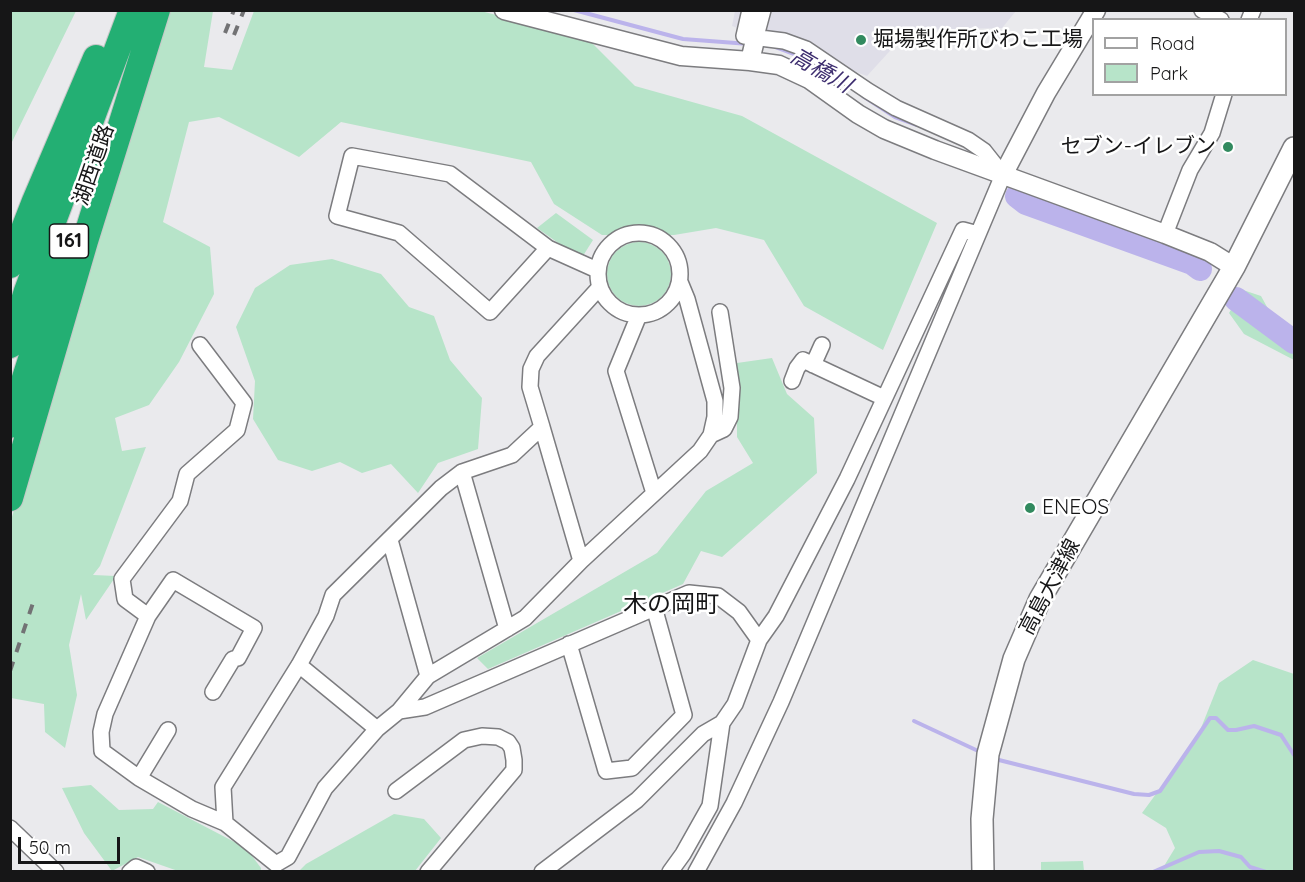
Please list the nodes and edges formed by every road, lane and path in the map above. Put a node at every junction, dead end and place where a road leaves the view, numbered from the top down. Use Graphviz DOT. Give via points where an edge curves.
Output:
graph roads {
  1 [pos="117,10"];
  2 [pos="132,10"];
  3 [pos="149,10"];
  4 [pos="157,10"];
  5 [pos="504,10"];
  6 [pos="750,10"];
  7 [pos="763,10"];
  8 [pos="1096,10"];
  9 [pos="1202,10"];
  10 [pos="1217,18"];
  11 [pos="755,38"];
  12 [pos="122,55"];
  13 [pos="750,61"];
  14 [pos="1223,96"];
  15 [pos="1294,148"];
  16 [pos="1003,175"];
  17 [pos="978,234"];
  18 [pos="1165,234"];
  19 [pos="548,248"];
  20 [pos="10,266"];
  21 [pos="597,270"];
  22 [pos="1231,273"];
  23 [pos="680,282"];
  24 [pos="600,288"];
  25 [pos="720,312"];
  26 [pos="639,315"];
  27 [pos="10,345"];
  28 [pos="200,345"];
  29 [pos="822,345"];
  30 [pos="813,365"];
  31 [pos="792,381"];
  32 [pos="884,398"];
  33 [pos="10,425"];
  34 [pos="542,427"];
  35 [pos="711,435"];
  36 [pos="462,472"];
  37 [pos="654,493"];
  38 [pos="10,498"];
  39 [pos="390,540"];
  40 [pos="581,561"];
  41 [pos="654,607"];
  42 [pos="148,616"];
  43 [pos="507,629"];
  44 [pos="759,640"];
  45 [pos="569,644"];
  46 [pos="299,665"];
  47 [pos="428,676"];
  48 [pos="213,692"];
  49 [pos="399,711"];
  50 [pos="722,723"];
  51 [pos="377,729"];
  52 [pos="168,730"];
  53 [pos="139,778"];
  54 [pos="396,791"];
  55 [pos="225,823"];
  56 [pos="10,828"];
  57 [pos="275,868"];
  58 [pos="56,872"];
  59 [pos="130,872"];
  60 [pos="147,872"];
  61 [pos="428,872"];
  62 [pos="543,872"];
  63 [pos="670,872"];
  64 [pos="696,872"];
  65 [pos="983,872"];
  1 -- 12 [label="highway"];
  2 -- 12 [label="highway, 湖西道路 / 161"];
  3 -- 12 [label="highway, 湖西道路 / 161"];
  4 -- 12 [label="highway"];
  5 -- 13 [label="street" via="681,56"];
  6 -- 11 [label="street" via="744,36"];
  7 -- 11 [label="street"];
  8 -- 16 [label="street"];
  9 -- 10 [label="street"];
  11 -- 13 [label="street"];
  11 -- 16 [label="street" via="784,41 806,49 896,108 968,140 984,151"];
  12 -- 20 [label="highway" via="35,201"];
  12 -- 27 [label="highway, 湖西道路 / 161" via="27,291"];
  12 -- 33 [label="highway, 湖西道路 / 161"];
  12 -- 38 [label="highway" via="89,230"];
  13 -- 16 [label="street" via="778,65 799,74 884,129"];
  14 -- 18 [label="street" via="1212,133 1190,170"];
  15 -- 22 [label="main road"];
  16 -- 17 [label="street"];
  16 -- 18 [label="street"];
  17 -- 32 [label="street" via="963,230"];
  17 -- 64 [label="street" via="781,702 735,803"];
  18 -- 22 [label="street" via="1210,252"];
  19 -- 19 [label="street" via="450,174 352,156 337,216 399,233 490,312"];
  19 -- 21 [label="street"];
  21 -- 23 [label="street" via="602,254 613,241 645,232 660,238 673,250 680,265"];
  21 -- 24 [label="street"];
  22 -- 65 [label="main road, 高島大津線" via="1040,599 1014,659 988,754 982,819"];
  23 -- 26 [label="street" via="672,299 658,311"];
  23 -- 35 [label="street" via="715,401"];
  24 -- 26 [label="street" via="615,308"];
  24 -- 34 [label="street" via="537,356 531,369 530,387"];
  25 -- 35 [label="street" via="732,388 730,417 724,429"];
  26 -- 37 [label="street" via="616,371"];
  28 -- 42 [label="street" via="244,403 237,430 187,474 180,501 122,579 125,600"];
  29 -- 30 [label="street"];
  30 -- 31 [label="street" via="803,360"];
  30 -- 32 [label="street"];
  32 -- 44 [label="street" via="842,489 776,616"];
  34 -- 36 [label="street" via="512,455"];
  34 -- 40 [label="street"];
  35 -- 37 [label="street" via="700,451"];
  36 -- 39 [label="street"];
  36 -- 43 [label="street"];
  37 -- 40 [label="street"];
  39 -- 46 [label="street" via="333,596"];
  39 -- 47 [label="street"];
  40 -- 43 [label="street" via="525,618"];
  41 -- 44 [label="street" via="688,593 718,596 739,612"];
  41 -- 45 [label="street"];
  41 -- 45 [label="street" via="684,716 632,768 606,771"];
  42 -- 48 [label="street" via="173,580 254,628"];
  42 -- 53 [label="street" via="105,714 101,732 102,751"];
  43 -- 47 [label="street"];
  44 -- 50 [label="street" via="735,704"];
  45 -- 49 [label="street" via="425,707"];
  46 -- 51 [label="street"];
  46 -- 55 [label="street" via="223,787"];
  47 -- 49 [label="street"];
  49 -- 51 [label="street"];
  50 -- 62 [label="street" via="703,734 637,800"];
  50 -- 63 [label="street" via="710,806"];
  51 -- 57 [label="street" via="325,788 288,857"];
  52 -- 53 [label="street"];
  53 -- 55 [label="street"];
  54 -- 61 [label="street" via="464,740 498,737 512,748 514,770"];
  55 -- 57 [label="street"];
  56 -- 58 [label="street"];
  59 -- 60 [label="street" via="136,867"];
}
